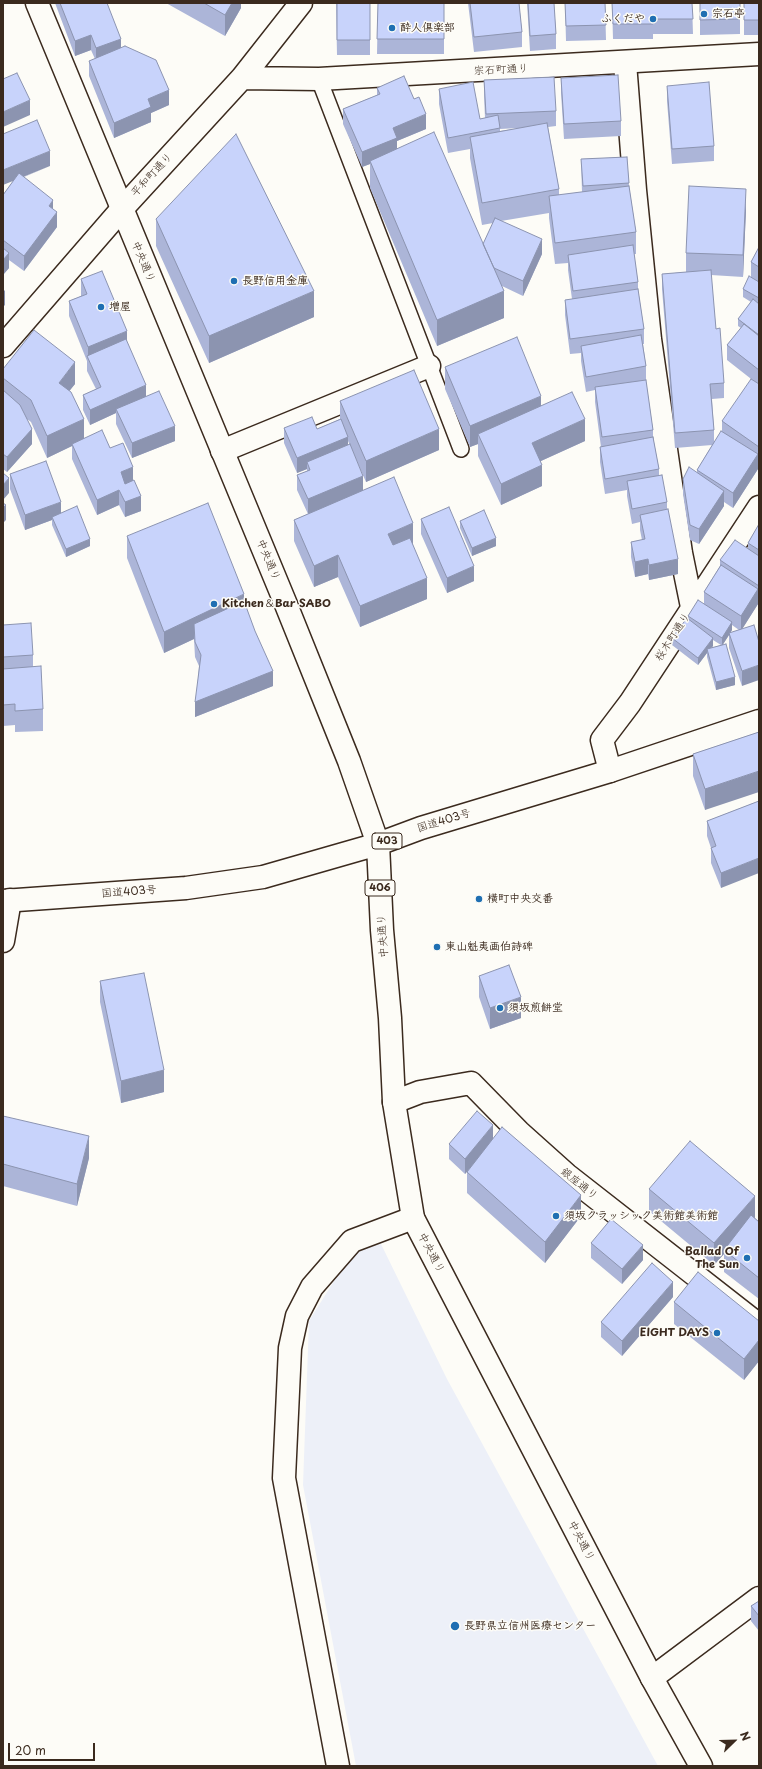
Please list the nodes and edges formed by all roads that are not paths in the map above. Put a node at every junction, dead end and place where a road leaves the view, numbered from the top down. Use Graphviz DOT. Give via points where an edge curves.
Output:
graph roads {
  1 [pos="36,3"];
  2 [pos="301,3"];
  3 [pos="759,54"];
  4 [pos="625,63"];
  5 [pos="242,78"];
  6 [pos="319,79"];
  7 [pos="121,210"];
  8 [pos="3,346"];
  9 [pos="429,366"];
  10 [pos="461,449"];
  11 [pos="222,451"];
  12 [pos="759,507"];
  13 [pos="692,607"];
  14 [pos="759,721"];
  15 [pos="610,771"];
  16 [pos="378,844"];
  17 [pos="7,900"];
  18 [pos="3,941"];
  19 [pos="394,1102"];
  20 [pos="413,1218"];
  21 [pos="759,1325"];
  22 [pos="759,1598"];
  23 [pos="652,1678"];
  24 [pos="338,1766"];
  25 [pos="701,1766"];
  1 -- 7 [label="main road, 中央通り / 406"];
  2 -- 5 [label="main road, 平和町通り"];
  3 -- 4 [label="main road, 宗石町通り"];
  4 -- 6 [label="main road, 宗石町通り"];
  4 -- 13 [label="main road" via="650,339 681,553"];
  5 -- 6 [label="main road, 宗石町通り"];
  5 -- 7 [label="main road, 平和町通り"];
  6 -- 9 [label="lane"];
  7 -- 8 [label="main road, 平和町通り"];
  7 -- 11 [label="main road, 中央通り / 406"];
  9 -- 10 [label="lane"];
  9 -- 11 [label="main road"];
  11 -- 16 [label="main road, 中央通り / 406" via="349,761"];
  12 -- 13 [label="main road, 桜木町通り"];
  13 -- 15 [label="main road, 桜木町通り" via="630,703 602,740"];
  14 -- 15 [label="main road, 国道403号 / 403"];
  15 -- 16 [label="main road, 国道403号 / 403" via="421,828"];
  16 -- 17 [label="main road, 国道403号 / 403" via="263,877 186,888"];
  16 -- 19 [label="main road, 中央通り / 406"];
  17 -- 18 [label="main road"];
  19 -- 20 [label="main road, 中央通り / 406"];
  19 -- 21 [label="main road, 銀座通り" via="420,1092 471,1083 519,1132 567,1175"];
  20 -- 23 [label="main road, 中央通り / 406"];
  20 -- 24 [label="main road" via="352,1241 312,1287 297,1316 290,1348 284,1478"];
  22 -- 23 [label="main road"];
  23 -- 25 [label="main road, 中央通り / 406"];
}
